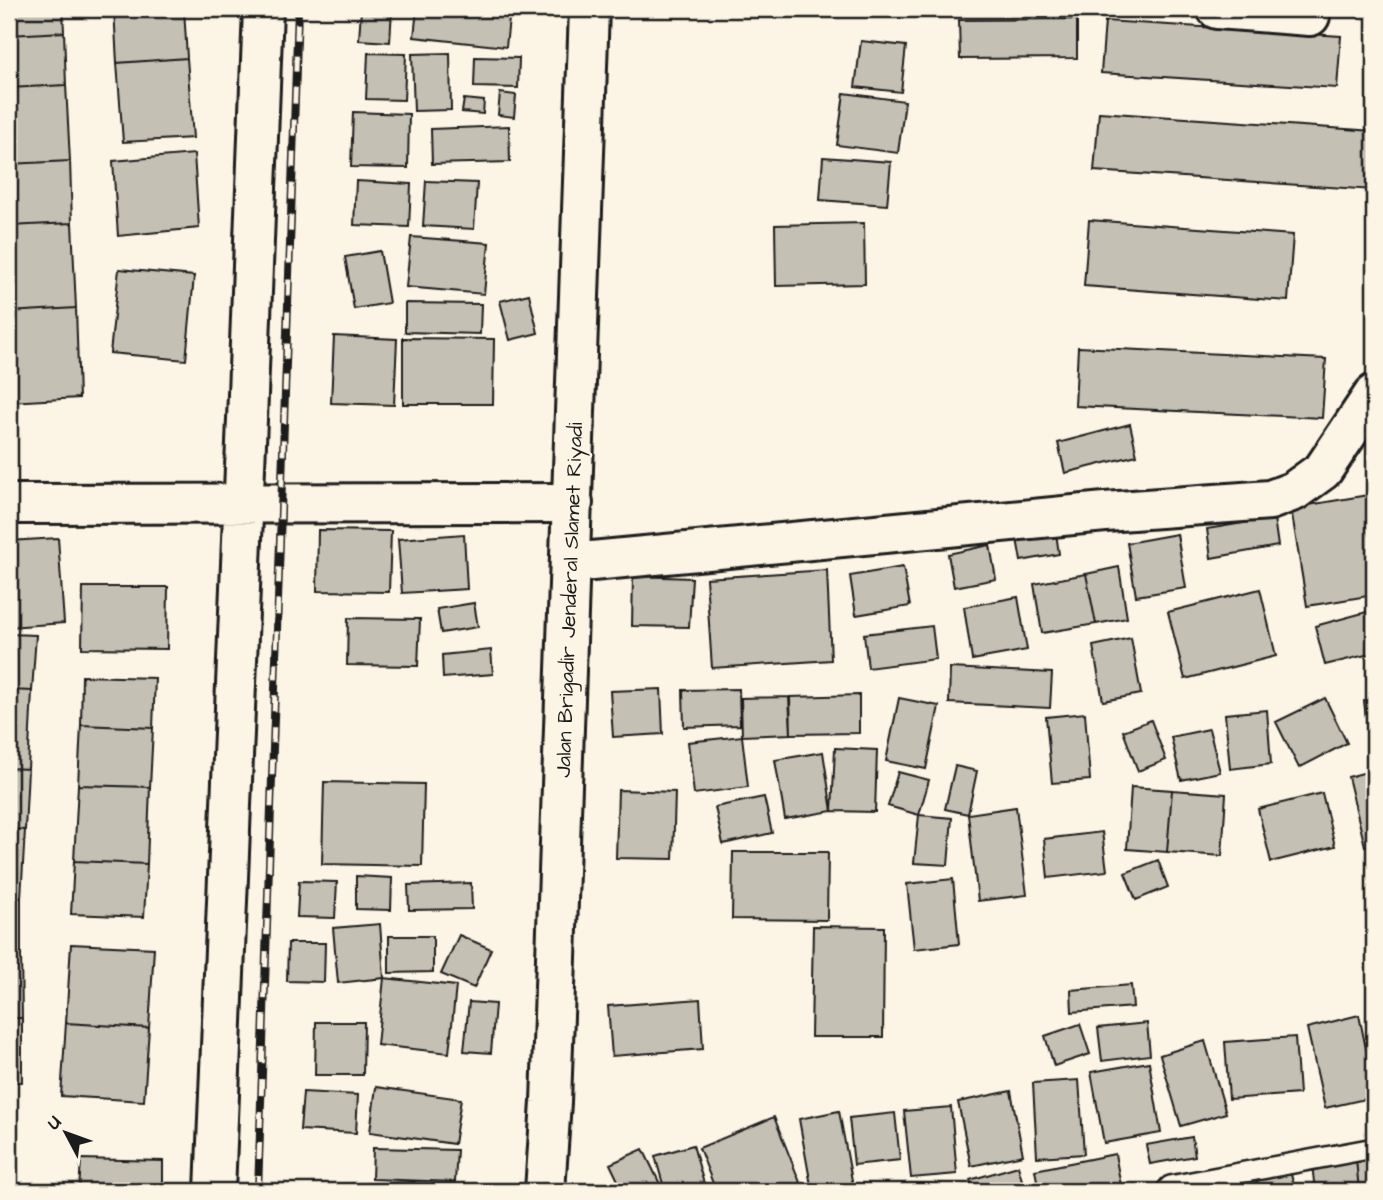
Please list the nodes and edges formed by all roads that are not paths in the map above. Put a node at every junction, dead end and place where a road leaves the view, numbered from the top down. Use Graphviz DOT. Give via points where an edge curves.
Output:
graph roads {
  1 [pos="263,9"];
  2 [pos="589,9"];
  3 [pos="1217,9"];
  4 [pos="1310,16"];
  5 [pos="1374,394"];
  6 [pos="573,503"];
  7 [pos="9,504"];
  8 [pos="243,505"];
  9 [pos="571,563"];
  10 [pos="1374,1148"];
  11 [pos="215,1191"];
  12 [pos="545,1191"];
  13 [pos="1166,1191"];
  1 -- 8 [label="street"];
  2 -- 6 [label="street, Jalan Brigadir Jenderal Slamet Riyadi"];
  3 -- 4 [label="street"];
  5 -- 9 [label="street" via="1323,470 1294,491 1270,500"];
  6 -- 8 [label="street"];
  6 -- 9 [label="street, Jalan Brigadir Jenderal Slamet Riyadi"];
  7 -- 8 [label="street"];
  8 -- 11 [label="street"];
  9 -- 12 [label="street, Jalan Brigadir Jenderal Slamet Riyadi"];
  10 -- 13 [label="lane" via="1170,1186"];
}
